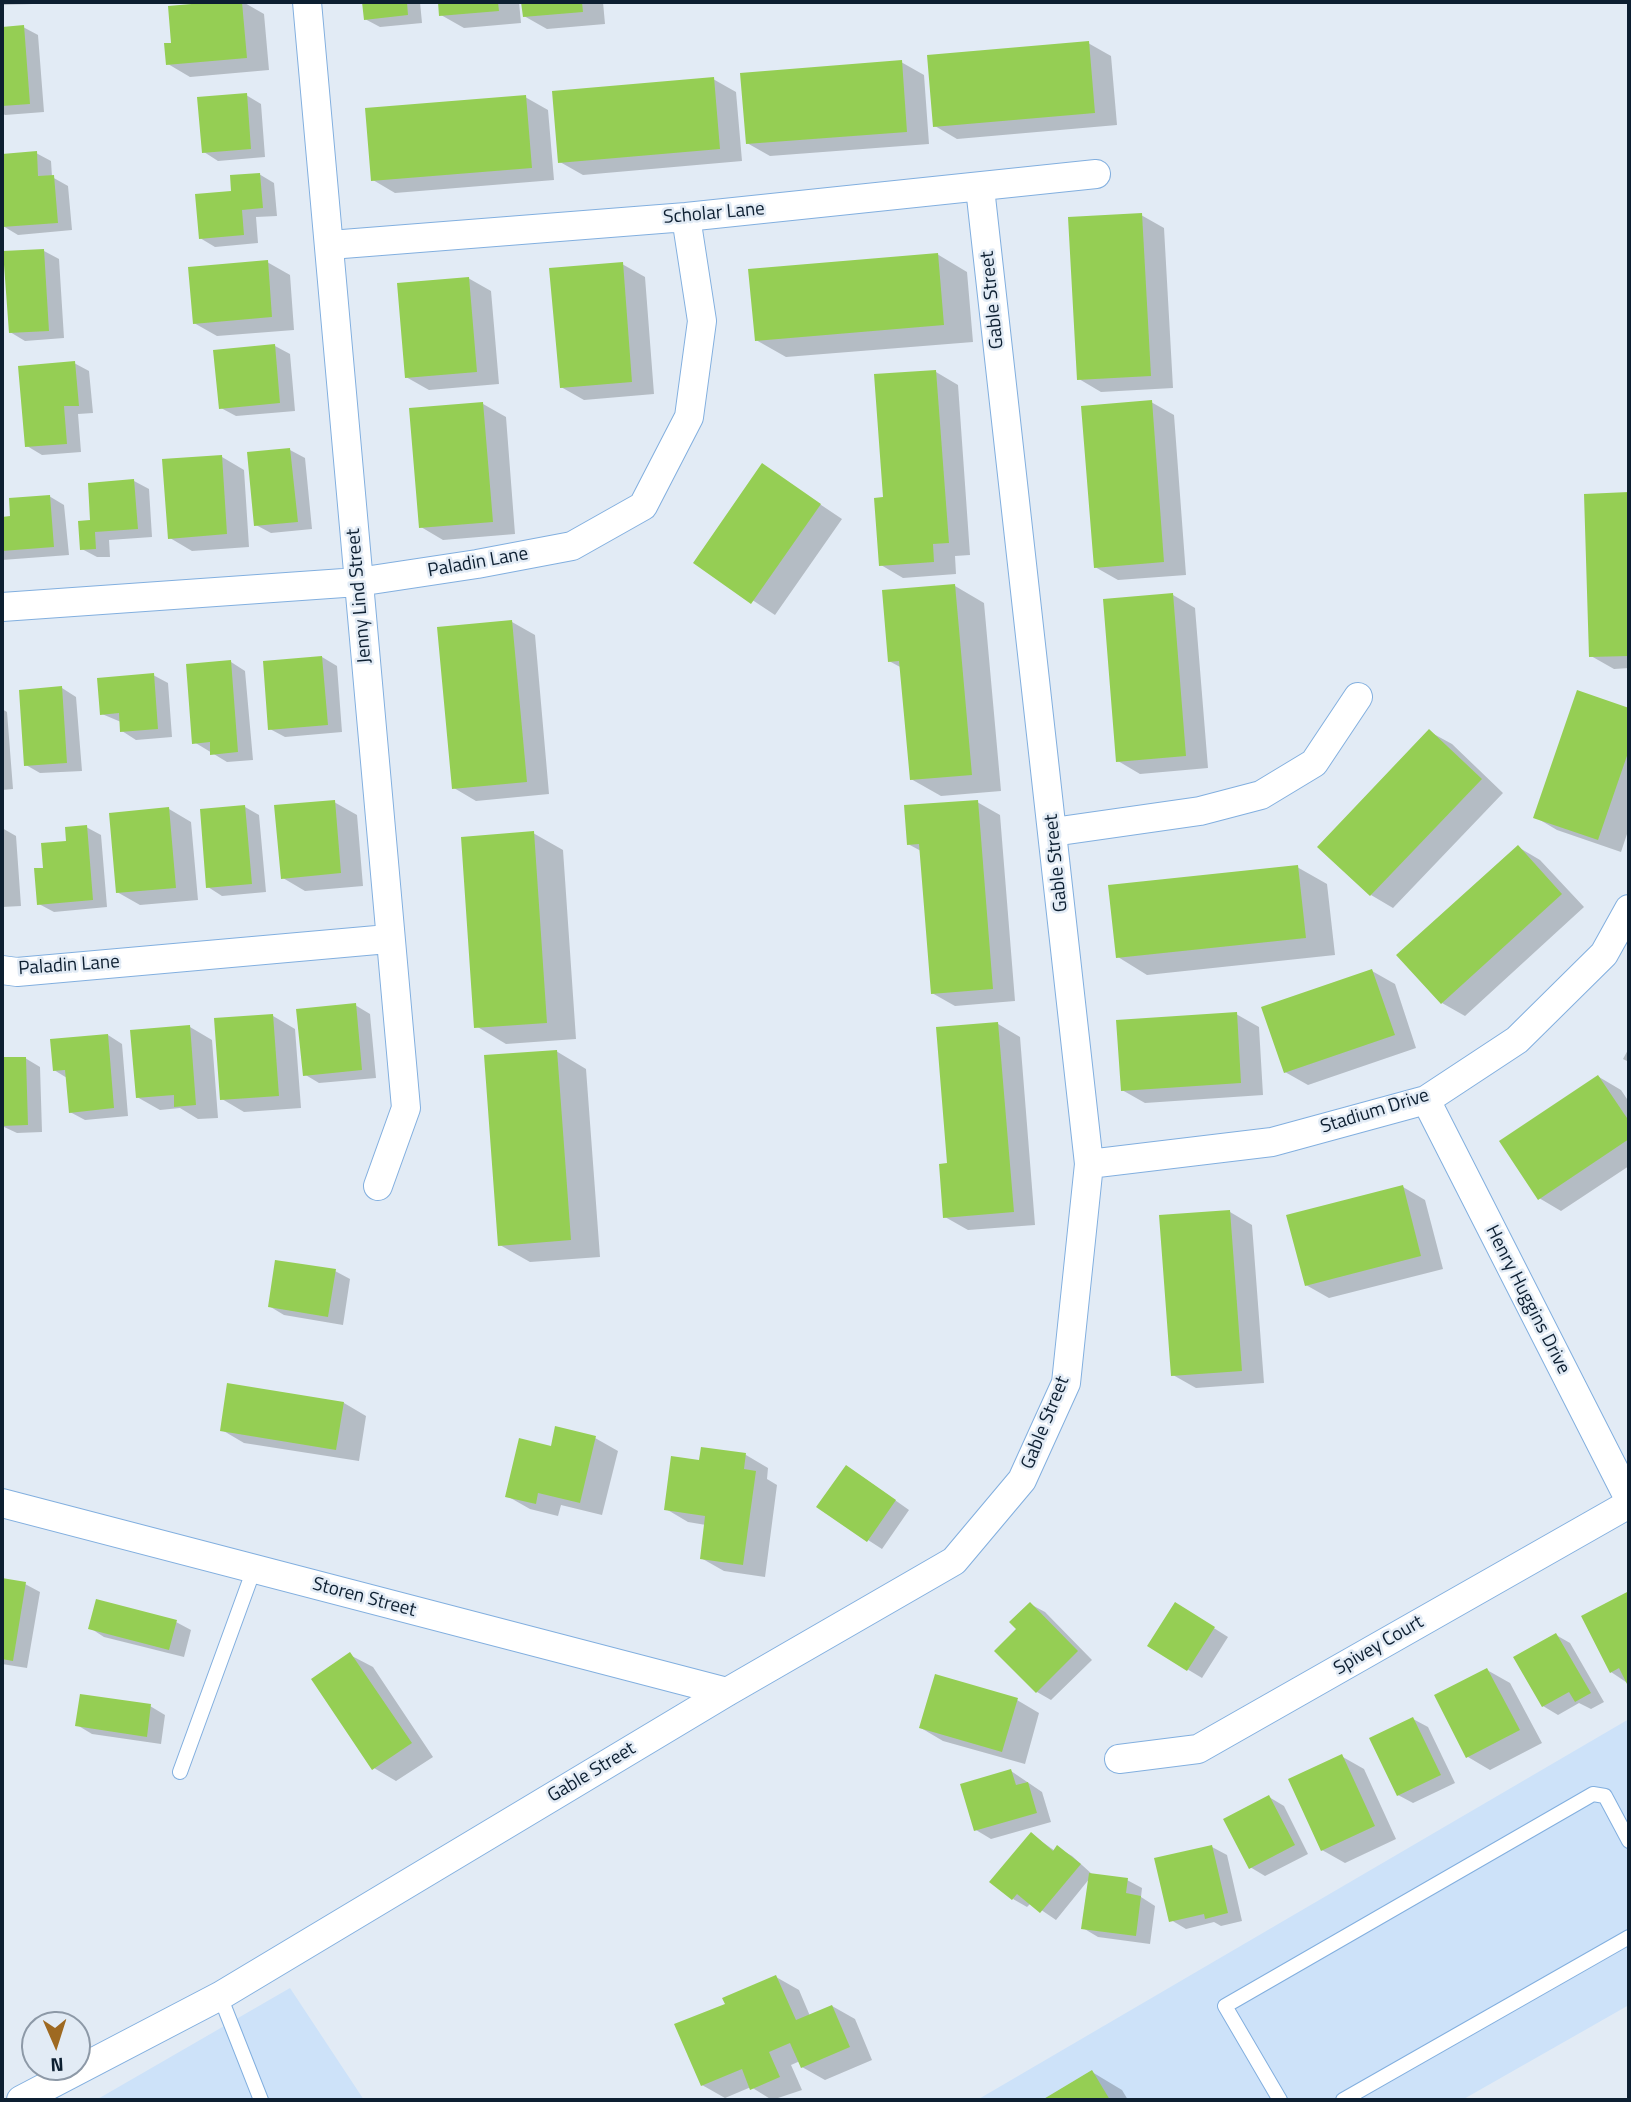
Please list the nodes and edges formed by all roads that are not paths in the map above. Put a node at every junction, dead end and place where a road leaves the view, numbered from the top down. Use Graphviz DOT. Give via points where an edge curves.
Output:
graph roads {
  1 [pos="307,2"];
  2 [pos="1096,174"];
  3 [pos="980,188"];
  4 [pos="685,217"];
  5 [pos="330,246"];
  6 [pos="358,582"];
  7 [pos="2,607"];
  8 [pos="1358,697"];
  9 [pos="1053,832"];
  10 [pos="1629,909"];
  11 [pos="388,939"];
  12 [pos="2,970"];
  13 [pos="1426,1100"];
  14 [pos="1089,1164"];
  15 [pos="378,1186"];
  16 [pos="1629,1501"];
  17 [pos="2,1503"];
  18 [pos="254,1569"];
  19 [pos="727,1692"];
  20 [pos="1119,1759"];
  21 [pos="180,1772"];
  22 [pos="1629,1841"];
  23 [pos="1629,1937"];
  24 [pos="220,1996"];
  25 [pos="21,2100"];
  26 [pos="261,2100"];
  27 [pos="1280,2100"];
  28 [pos="1343,2100"];
  1 -- 5 [label="street, Jenny Lind Street"];
  2 -- 3 [label="street, Scholar Lane"];
  3 -- 4 [label="street, Scholar Lane"];
  3 -- 9 [label="street, Gable Street"];
  4 -- 5 [label="street, Scholar Lane"];
  4 -- 6 [label="street, Paladin Lane" via="702,321 689,417 643,506 572,546"];
  5 -- 6 [label="street, Jenny Lind Street"];
  6 -- 7 [label="street, Paladin Lane"];
  6 -- 11 [label="street, Jenny Lind Street"];
  8 -- 9 [label="street" via="1314,763 1261,795 1200,811"];
  9 -- 14 [label="street, Gable Street"];
  10 -- 13 [label="street, Stadium Drive" via="1604,954 1517,1040"];
  11 -- 12 [label="street, Paladin Lane"];
  11 -- 15 [label="street, Jenny Lind Street" via="406,1108"];
  13 -- 14 [label="street, Stadium Drive" via="1272,1142"];
  13 -- 16 [label="street, Henry Huggins Drive"];
  14 -- 19 [label="street, Gable Street" via="1066,1383 1022,1480 954,1561"];
  16 -- 20 [label="street, Spivey Court" via="1198,1749"];
  17 -- 18 [label="street, Storen Street"];
  18 -- 19 [label="street, Storen Street"];
  18 -- 21 [label="lane"];
  19 -- 24 [label="street, Gable Street"];
  22 -- 27 [label="lane" via="1605,1796 1593,1794 1225,2006"];
  23 -- 28 [label="lane"];
  24 -- 25 [label="street, Gable Street"];
  24 -- 26 [label="lane"];
}
